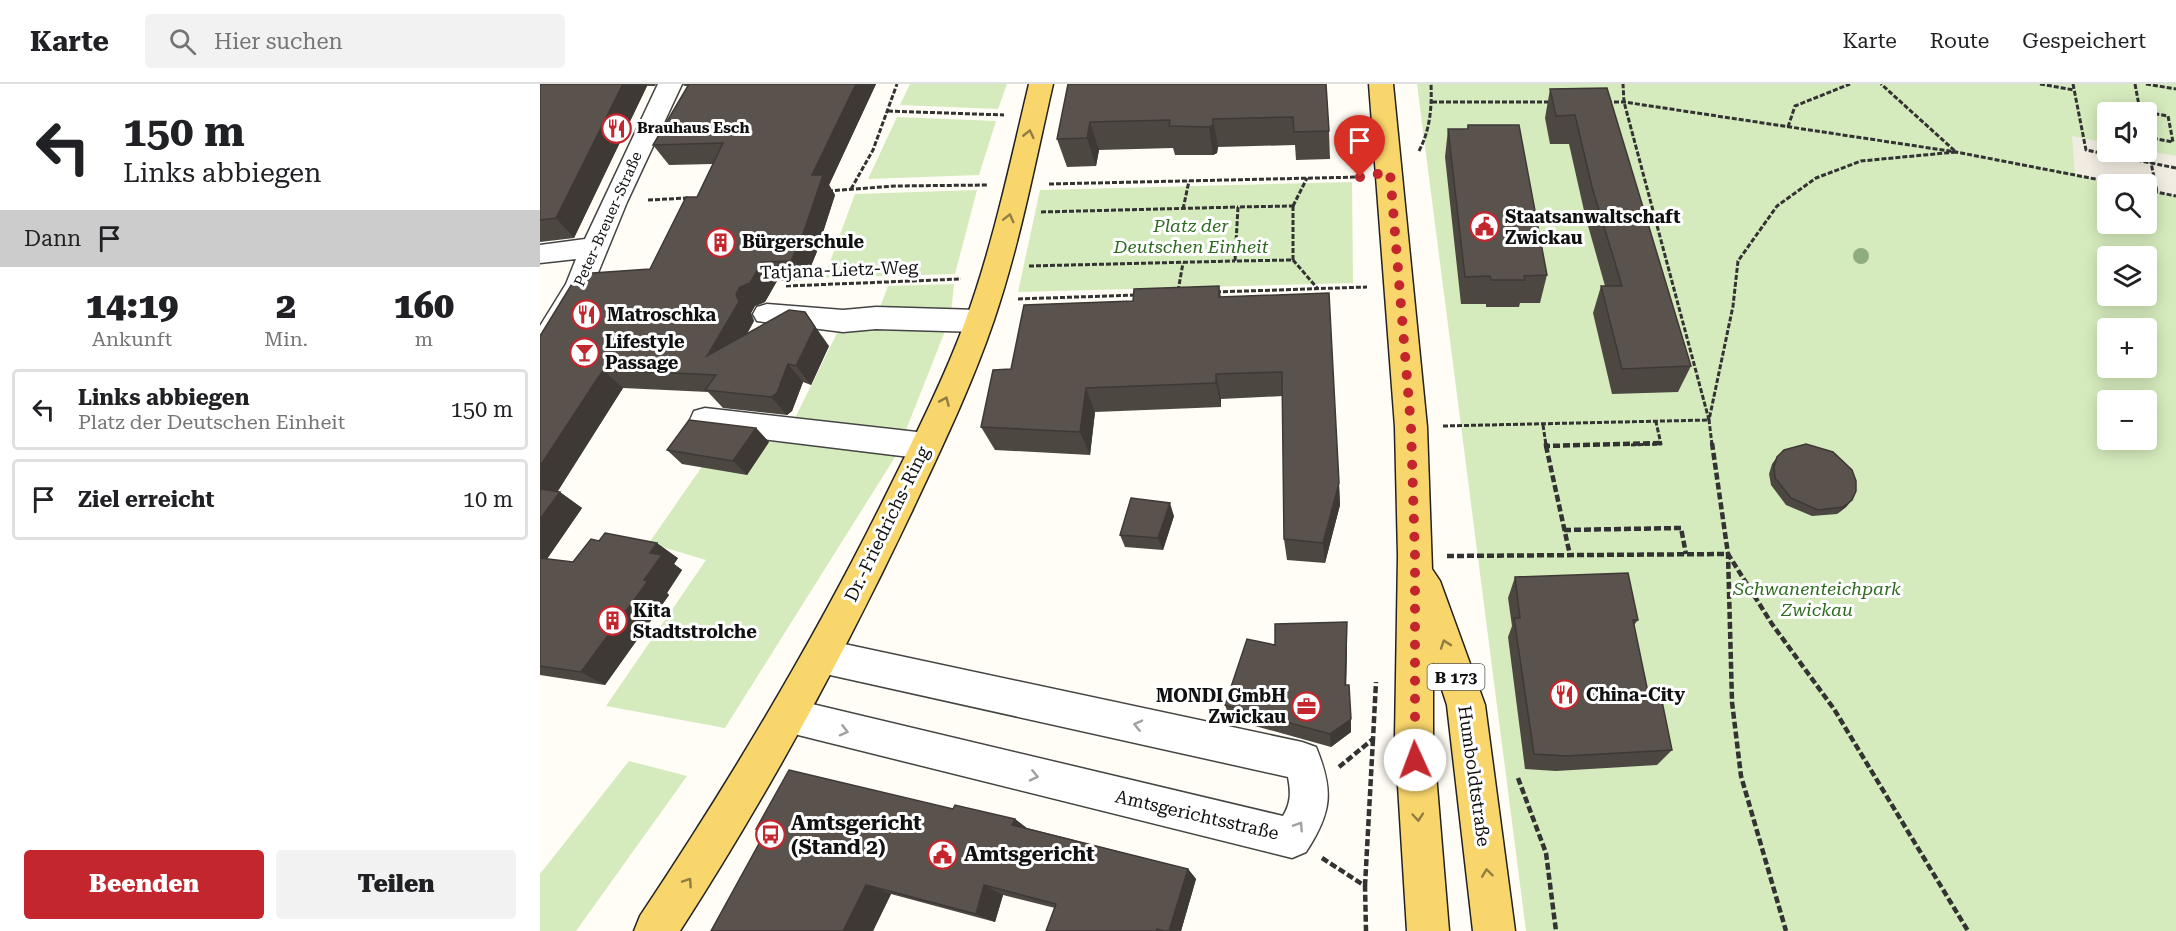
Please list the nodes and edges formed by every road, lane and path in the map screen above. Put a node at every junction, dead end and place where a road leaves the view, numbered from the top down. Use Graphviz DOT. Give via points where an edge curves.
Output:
graph roads {
  1 [pos="670,84"];
  2 [pos="897,84"];
  3 [pos="1041,84"];
  4 [pos="1381,84"];
  5 [pos="1431,84"];
  6 [pos="1623,84"];
  7 [pos="1850,84"];
  8 [pos="1881,84"];
  9 [pos="2040,84"];
  10 [pos="2073,84"];
  11 [pos="2135,84"];
  12 [pos="2146,84"];
  13 [pos="2176,89"];
  14 [pos="2074,90"];
  15 [pos="1552,102"];
  16 [pos="1600,102"];
  17 [pos="1623,102"];
  18 [pos="2138,102"];
  19 [pos="888,111"];
  20 [pos="2157,114"];
  21 [pos="1034,116"];
  22 [pos="1788,127"];
  23 [pos="2157,139"];
  24 [pos="1956,152"];
  25 [pos="2151,163"];
  26 [pos="2176,168"];
  27 [pos="1390,172"];
  28 [pos="2153,174"];
  29 [pos="1307,178"];
  30 [pos="2097,179"];
  31 [pos="1189,181"];
  32 [pos="850,190"];
  33 [pos="827,191"];
  34 [pos="2157,192"];
  35 [pos="2176,196"];
  36 [pos="697,198"];
  37 [pos="1014,199"];
  38 [pos="614,202"];
  39 [pos="1293,206"];
  40 [pos="1238,207"];
  41 [pos="1183,208"];
  42 [pos="595,247"];
  43 [pos="540,254"];
  44 [pos="1293,260"];
  45 [pos="1236,261"];
  46 [pos="1182,263"];
  47 [pos="781,286"];
  48 [pos="1361,287"];
  49 [pos="1319,290"];
  50 [pos="989,291"];
  51 [pos="1213,292"];
  52 [pos="1189,293"];
  53 [pos="1143,295"];
  54 [pos="768,314"];
  55 [pos="540,351"];
  56 [pos="705,420"];
  57 [pos="1710,420"];
  58 [pos="1656,422"];
  59 [pos="1543,425"];
  60 [pos="1411,427"];
  61 [pos="926,446"];
  62 [pos="1546,446"];
  63 [pos="1564,530"];
  64 [pos="1686,554"];
  65 [pos="1728,554"];
  66 [pos="1570,555"];
  67 [pos="1415,556"];
  68 [pos="821,656"];
  69 [pos="1376,674"];
  70 [pos="788,716"];
  71 [pos="1373,739"];
  72 [pos="1302,761"];
  73 [pos="1518,778"];
  74 [pos="1292,838"];
  75 [pos="1365,886"];
  76 [pos="655,931"];
  77 [pos="1366,931"];
  78 [pos="1428,931"];
  79 [pos="1494,931"];
  80 [pos="1556,931"];
  81 [pos="1786,931"];
  82 [pos="1968,931"];
  1 -- 38 [label="street, Peter-Breuer-Straße"];
  2 -- 19 [label="path"];
  3 -- 21 [label="main road, Dr.-Friedrichs-Ring"];
  4 -- 27 [label="main road, Humboldtstraße / B 173"];
  5 -- 15 [label="path" via="1432,102"];
  6 -- 17 [label="path"];
  7 -- 22 [label="path" via="1795,106"];
  8 -- 24 [label="path"];
  9 -- 14 [label="path"];
  10 -- 14 [label="path"];
  11 -- 18 [label="path"];
  12 -- 13 [label="path"];
  14 -- 25 [label="path" via="2086,150"];
  16 -- 17 [label="path"];
  17 -- 22 [label="path"];
  17 -- 57 [label="path"];
  19 -- 21 [label="path"];
  19 -- 32 [label="path" via="873,150"];
  20 -- 23 [label="path" via="2168,116 2174,142"];
  37 -- 21 [label="main road, Dr.-Friedrichs-Ring, one-way"];
  22 -- 24 [label="path"];
  24 -- 30 [label="path"];
  24 -- 57 [label="path" via="1861,161 1816,178 1777,206 1738,261"];
  25 -- 26 [label="path"];
  25 -- 28 [label="path"];
  27 -- 29 [label="path"];
  27 -- 60 [label="main road, Humboldtstraße / B 173"];
  29 -- 31 [label="path"];
  29 -- 39 [label="path"];
  31 -- 37 [label="path"];
  31 -- 41 [label="path"];
  32 -- 33 [label="path"];
  32 -- 37 [label="path" via="896,186"];
  34 -- 35 [label="path"];
  36 -- 38 [label="path"];
  37 -- 41 [label="path"];
  50 -- 37 [label="main road, Dr.-Friedrichs-Ring, one-way"];
  38 -- 42 [label="street, Peter-Breuer-Straße"];
  39 -- 40 [label="path"];
  39 -- 44 [label="path"];
  40 -- 41 [label="path"];
  40 -- 45 [label="path"];
  42 -- 43 [label="street"];
  42 -- 55 [label="street, Peter-Breuer-Straße" via="579,285"];
  44 -- 45 [label="path"];
  44 -- 49 [label="path"];
  45 -- 46 [label="path"];
  46 -- 50 [label="path"];
  46 -- 52 [label="path" via="1177,294"];
  47 -- 50 [label="path, Tatjana-Lietz-Weg"];
  48 -- 49 [label="path"];
  49 -- 51 [label="path"];
  50 -- 53 [label="path"];
  50 -- 54 [label="street" via="876,318 843,321"];
  61 -- 50 [label="main road, Dr.-Friedrichs-Ring, one-way"];
  56 -- 61 [label="street"];
  57 -- 58 [label="path"];
  57 -- 65 [label="path"];
  58 -- 59 [label="path"];
  58 -- 62 [label="path" via="1661,444"];
  59 -- 60 [label="path"];
  59 -- 62 [label="path"];
  60 -- 67 [label="main road, Humboldtstraße / B 173"];
  61 -- 68 [label="main road, Dr.-Friedrichs-Ring"];
  62 -- 63 [label="path"];
  63 -- 64 [label="path" via="1681,528"];
  63 -- 66 [label="path"];
  64 -- 65 [label="path"];
  64 -- 66 [label="path"];
  65 -- 81 [label="path" via="1732,702 1741,776"];
  65 -- 82 [label="path" via="1772,624 1834,709"];
  66 -- 67 [label="path"];
  67 -- 78 [label="main road, Humboldtstraße / B 173, one-way" via="1414,737"];
  79 -- 67 [label="main road, Humboldtstraße / B 173, one-way" via="1466,705"];
  68 -- 70 [label="main road, Dr.-Friedrichs-Ring"];
  72 -- 68 [label="street, one-way"];
  69 -- 71 [label="path"];
  70 -- 74 [label="street, Amtsgerichtsstraße, one-way"];
  76 -- 70 [label="main road, Dr.-Friedrichs-Ring, one-way" via="699,866"];
  71 -- 72 [label="path" via="1340,767"];
  71 -- 75 [label="path"];
  74 -- 72 [label="street, Amtsgerichtsstraße, one-way" via="1307,814 1312,787"];
  73 -- 80 [label="path" via="1546,852"];
  74 -- 75 [label="path"];
  75 -- 77 [label="path"];
}
